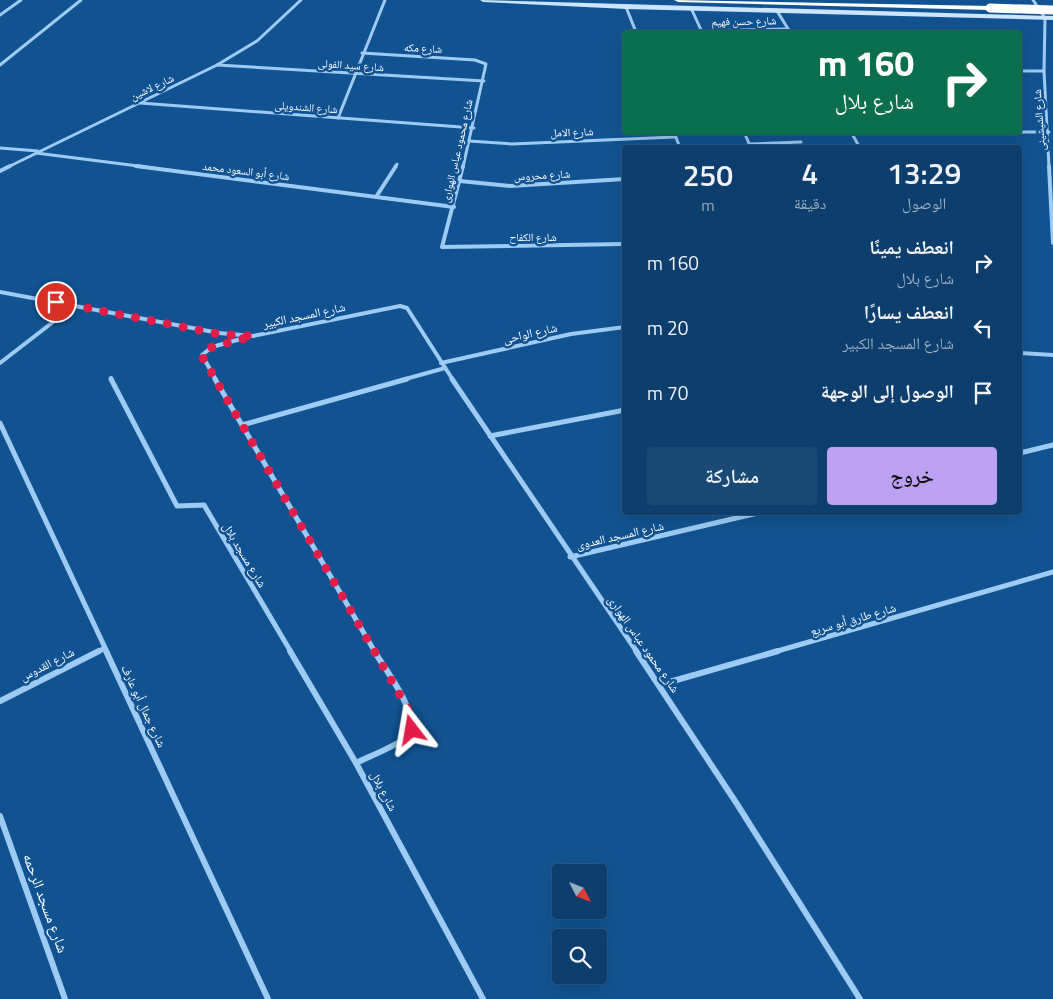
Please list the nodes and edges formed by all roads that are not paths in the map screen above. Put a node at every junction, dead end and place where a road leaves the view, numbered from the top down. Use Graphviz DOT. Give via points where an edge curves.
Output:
graph roads {
  1 [pos="21,0"];
  2 [pos="81,0"];
  3 [pos="300,0"];
  4 [pos="385,0"];
  5 [pos="483,0"];
  6 [pos="678,0"];
  7 [pos="1033,0"];
  8 [pos="626,7"];
  9 [pos="691,8"];
  10 [pos="1053,10"];
  11 [pos="777,11"];
  12 [pos="0,15"];
  13 [pos="1043,16"];
  14 [pos="1053,18"];
  15 [pos="787,29"];
  16 [pos="1045,29"];
  17 [pos="635,30"];
  18 [pos="700,30"];
  19 [pos="758,30"];
  20 [pos="1053,30"];
  21 [pos="362,53"];
  22 [pos="482,61"];
  23 [pos="0,64"];
  24 [pos="217,65"];
  25 [pos="1022,71"];
  26 [pos="1044,71"];
  27 [pos="357,75"];
  28 [pos="484,82"];
  29 [pos="138,103"];
  30 [pos="338,118"];
  31 [pos="474,128"];
  32 [pos="1022,132"];
  33 [pos="1049,132"];
  34 [pos="675,135"];
  35 [pos="469,141"];
  36 [pos="801,142"];
  37 [pos="763,145"];
  38 [pos="0,148"];
  39 [pos="41,152"];
  40 [pos="36,153"];
  41 [pos="397,164"];
  42 [pos="0,172"];
  43 [pos="622,179"];
  44 [pos="460,181"];
  45 [pos="376,197"];
  46 [pos="454,207"];
  47 [pos="1053,243"];
  48 [pos="622,244"];
  49 [pos="442,247"];
  50 [pos="0,292"];
  51 [pos="75,305"];
  52 [pos="404,306"];
  53 [pos="622,327"];
  54 [pos="253,336"];
  55 [pos="1022,353"];
  56 [pos="1053,355"];
  57 [pos="0,363"];
  58 [pos="443,366"];
  59 [pos="111,378"];
  60 [pos="622,411"];
  61 [pos="0,423"];
  62 [pos="242,425"];
  63 [pos="490,436"];
  64 [pos="1053,445"];
  65 [pos="1022,453"];
  66 [pos="749,515"];
  67 [pos="570,557"];
  68 [pos="1053,572"];
  69 [pos="105,648"];
  70 [pos="659,685"];
  71 [pos="0,700"];
  72 [pos="356,763"];
  73 [pos="0,816"];
  74 [pos="65,999"];
  75 [pos="268,999"];
  76 [pos="483,999"];
  77 [pos="860,999"];
  1 -- 12 [label="street"];
  2 -- 23 [label="street"];
  3 -- 24 [label="street, شارع لاشين" via="257,41"];
  4 -- 21 [label="street"];
  5 -- 8 [label="main road"];
  6 -- 10 [label="highway, bridge"];
  7 -- 13 [label="street, bridge"];
  8 -- 9 [label="main road"];
  8 -- 17 [label="street"];
  9 -- 11 [label="main road"];
  9 -- 18 [label="street"];
  11 -- 13 [label="main road"];
  11 -- 15 [label="street"];
  13 -- 14 [label="main road"];
  13 -- 16 [label="street, شارع الشيشينى"];
  15 -- 19 [label="street, شارع حسن فهيم"];
  16 -- 20 [label="street"];
  16 -- 26 [label="street, شارع الشيشينى"];
  21 -- 22 [label="street, شارع مكه"];
  21 -- 27 [label="street"];
  22 -- 28 [label="street, شارع محمود عباس الهوارى" via="486,64"];
  24 -- 27 [label="street, شارع سيد الفولى"];
  24 -- 29 [label="street, شارع لاشين"];
  25 -- 26 [label="street"];
  26 -- 33 [label="street, شارع الشيشينى"];
  27 -- 28 [label="street, شارع سيد الفولى"];
  27 -- 30 [label="street"];
  28 -- 31 [label="street, شارع محمود عباس الهوارى"];
  29 -- 30 [label="street, شارع الشندويلى"];
  29 -- 39 [label="street, شارع لاشين"];
  30 -- 31 [label="street, شارع الشندويلى"];
  31 -- 35 [label="street, شارع محمود عباس الهوارى"];
  32 -- 33 [label="street"];
  33 -- 47 [label="street, شارع الشيشينى"];
  34 -- 35 [label="street, شارع الامل" via="512,144"];
  35 -- 44 [label="street, شارع محمود عباس الهوارى"];
  36 -- 37 [label="street"];
  38 -- 39 [label="street"];
  39 -- 40 [label="street, شارع لاشين"];
  40 -- 42 [label="street, شارع لاشين"];
  40 -- 45 [label="street, شارع أبو السعود محمد"];
  41 -- 45 [label="street"];
  43 -- 44 [label="street, شارع محروس" via="514,186"];
  44 -- 46 [label="street, شارع محمود عباس الهوارى"];
  45 -- 46 [label="street, شارع أبو السعود محمد"];
  46 -- 49 [label="street, شارع محمود عباس الهوارى"];
  48 -- 49 [label="street, شارع الكفاح"];
  50 -- 51 [label="street, شارع المسجد الكبير"];
  51 -- 54 [label="street, شارع المسجد الكبير" via="219,334"];
  51 -- 57 [label="street"];
  52 -- 54 [label="street, شارع المسجد الكبير"];
  52 -- 58 [label="street, شارع محمود عباس الهوارى"];
  53 -- 58 [label="street, شارع الواحى" via="571,334"];
  54 -- 62 [label="street, شارع بلال" via="212,347 202,355"];
  55 -- 56 [label="street"];
  58 -- 62 [label="street, شارع الواحى"];
  58 -- 63 [label="street, شارع محمود عباس الهوارى"];
  59 -- 72 [label="street, شارع مسجد بلال" via="177,506 181,508 198,503 204,506"];
  60 -- 63 [label="street"];
  61 -- 69 [label="street, شارع جمال أبو عارف"];
  62 -- 72 [label="street, شارع بلال" via="413,722 407,737"];
  63 -- 67 [label="street, شارع محمود عباس الهوارى"];
  64 -- 65 [label="street"];
  66 -- 67 [label="street, شارع المسجد العدوى"];
  67 -- 70 [label="street, شارع محمود عباس الهوارى"];
  68 -- 70 [label="street, شارع طارق أبو سريع"];
  69 -- 71 [label="street, شارع القدوس"];
  69 -- 75 [label="street, شارع جمال أبو عارف"];
  70 -- 77 [label="street, شارع محمود عباس الهوارى" via="751,822"];
  72 -- 76 [label="street, شارع بلال"];
  73 -- 74 [label="street, شارع مسجد الرحمه"];
}
